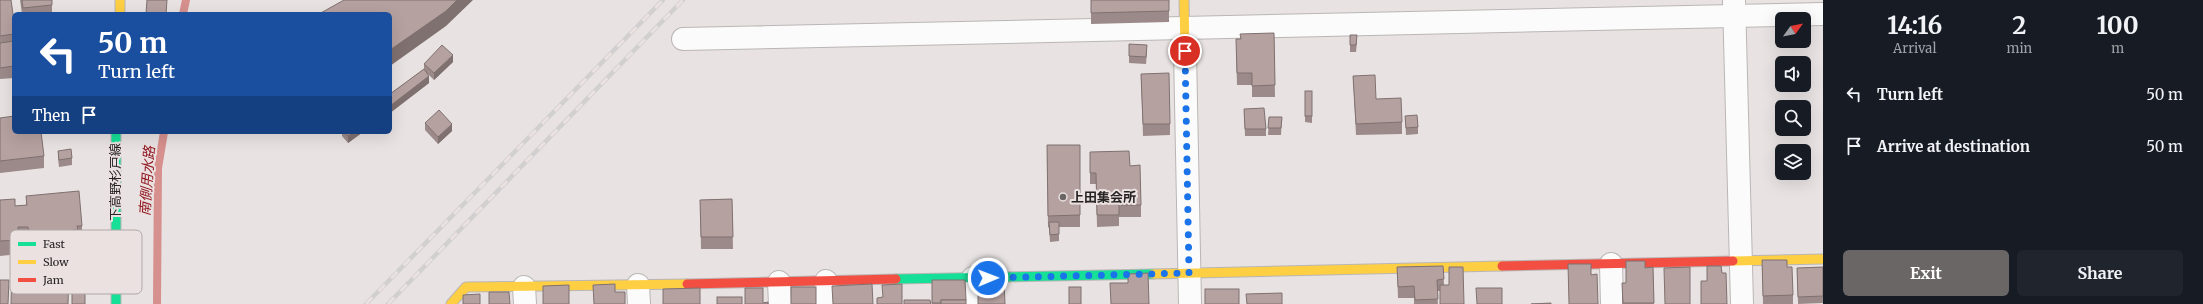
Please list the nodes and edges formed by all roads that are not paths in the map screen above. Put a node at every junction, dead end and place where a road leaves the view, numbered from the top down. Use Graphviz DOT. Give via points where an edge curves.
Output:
graph roads {
  1 [pos="120,0"];
  2 [pos="1184,0"];
  3 [pos="1734,8"];
  4 [pos="120,12"];
  5 [pos="1823,14"];
  6 [pos="1185,28"];
  7 [pos="684,39"];
  8 [pos="1185,51"];
  9 [pos="116,134"];
  10 [pos="116,230"];
  11 [pos="1823,259"];
  12 [pos="1741,262"];
  13 [pos="1612,264"];
  14 [pos="1189,273"];
  15 [pos="973,278"];
  16 [pos="826,281"];
  17 [pos="779,282"];
  18 [pos="525,295"];
  19 [pos="639,295"];
  20 [pos="451,304"];
  21 [pos="780,304"];
  22 [pos="827,304"];
  23 [pos="973,304"];
  24 [pos="1190,304"];
  25 [pos="1612,304"];
  26 [pos="1742,304"];
  1 -- 4 [label="street"];
  2 -- 6 [label="street"];
  3 -- 5 [label="street"];
  3 -- 6 [label="street"];
  3 -- 12 [label="street"];
  6 -- 7 [label="street"];
  6 -- 8 [label="street"];
  8 -- 14 [label="street"];
  9 -- 10 [label="street, 下高野杉戸線"];
  11 -- 12 [label="street"];
  12 -- 13 [label="street"];
  12 -- 26 [label="street"];
  13 -- 14 [label="street"];
  13 -- 25 [label="street"];
  14 -- 15 [label="street"];
  14 -- 24 [label="street"];
  15 -- 16 [label="street"];
  15 -- 23 [label="street"];
  16 -- 17 [label="street"];
  16 -- 22 [label="street"];
  17 -- 19 [label="street"];
  17 -- 21 [label="street"];
  18 -- 19 [label="street"];
  18 -- 20 [label="street" via="466,287"];
}
